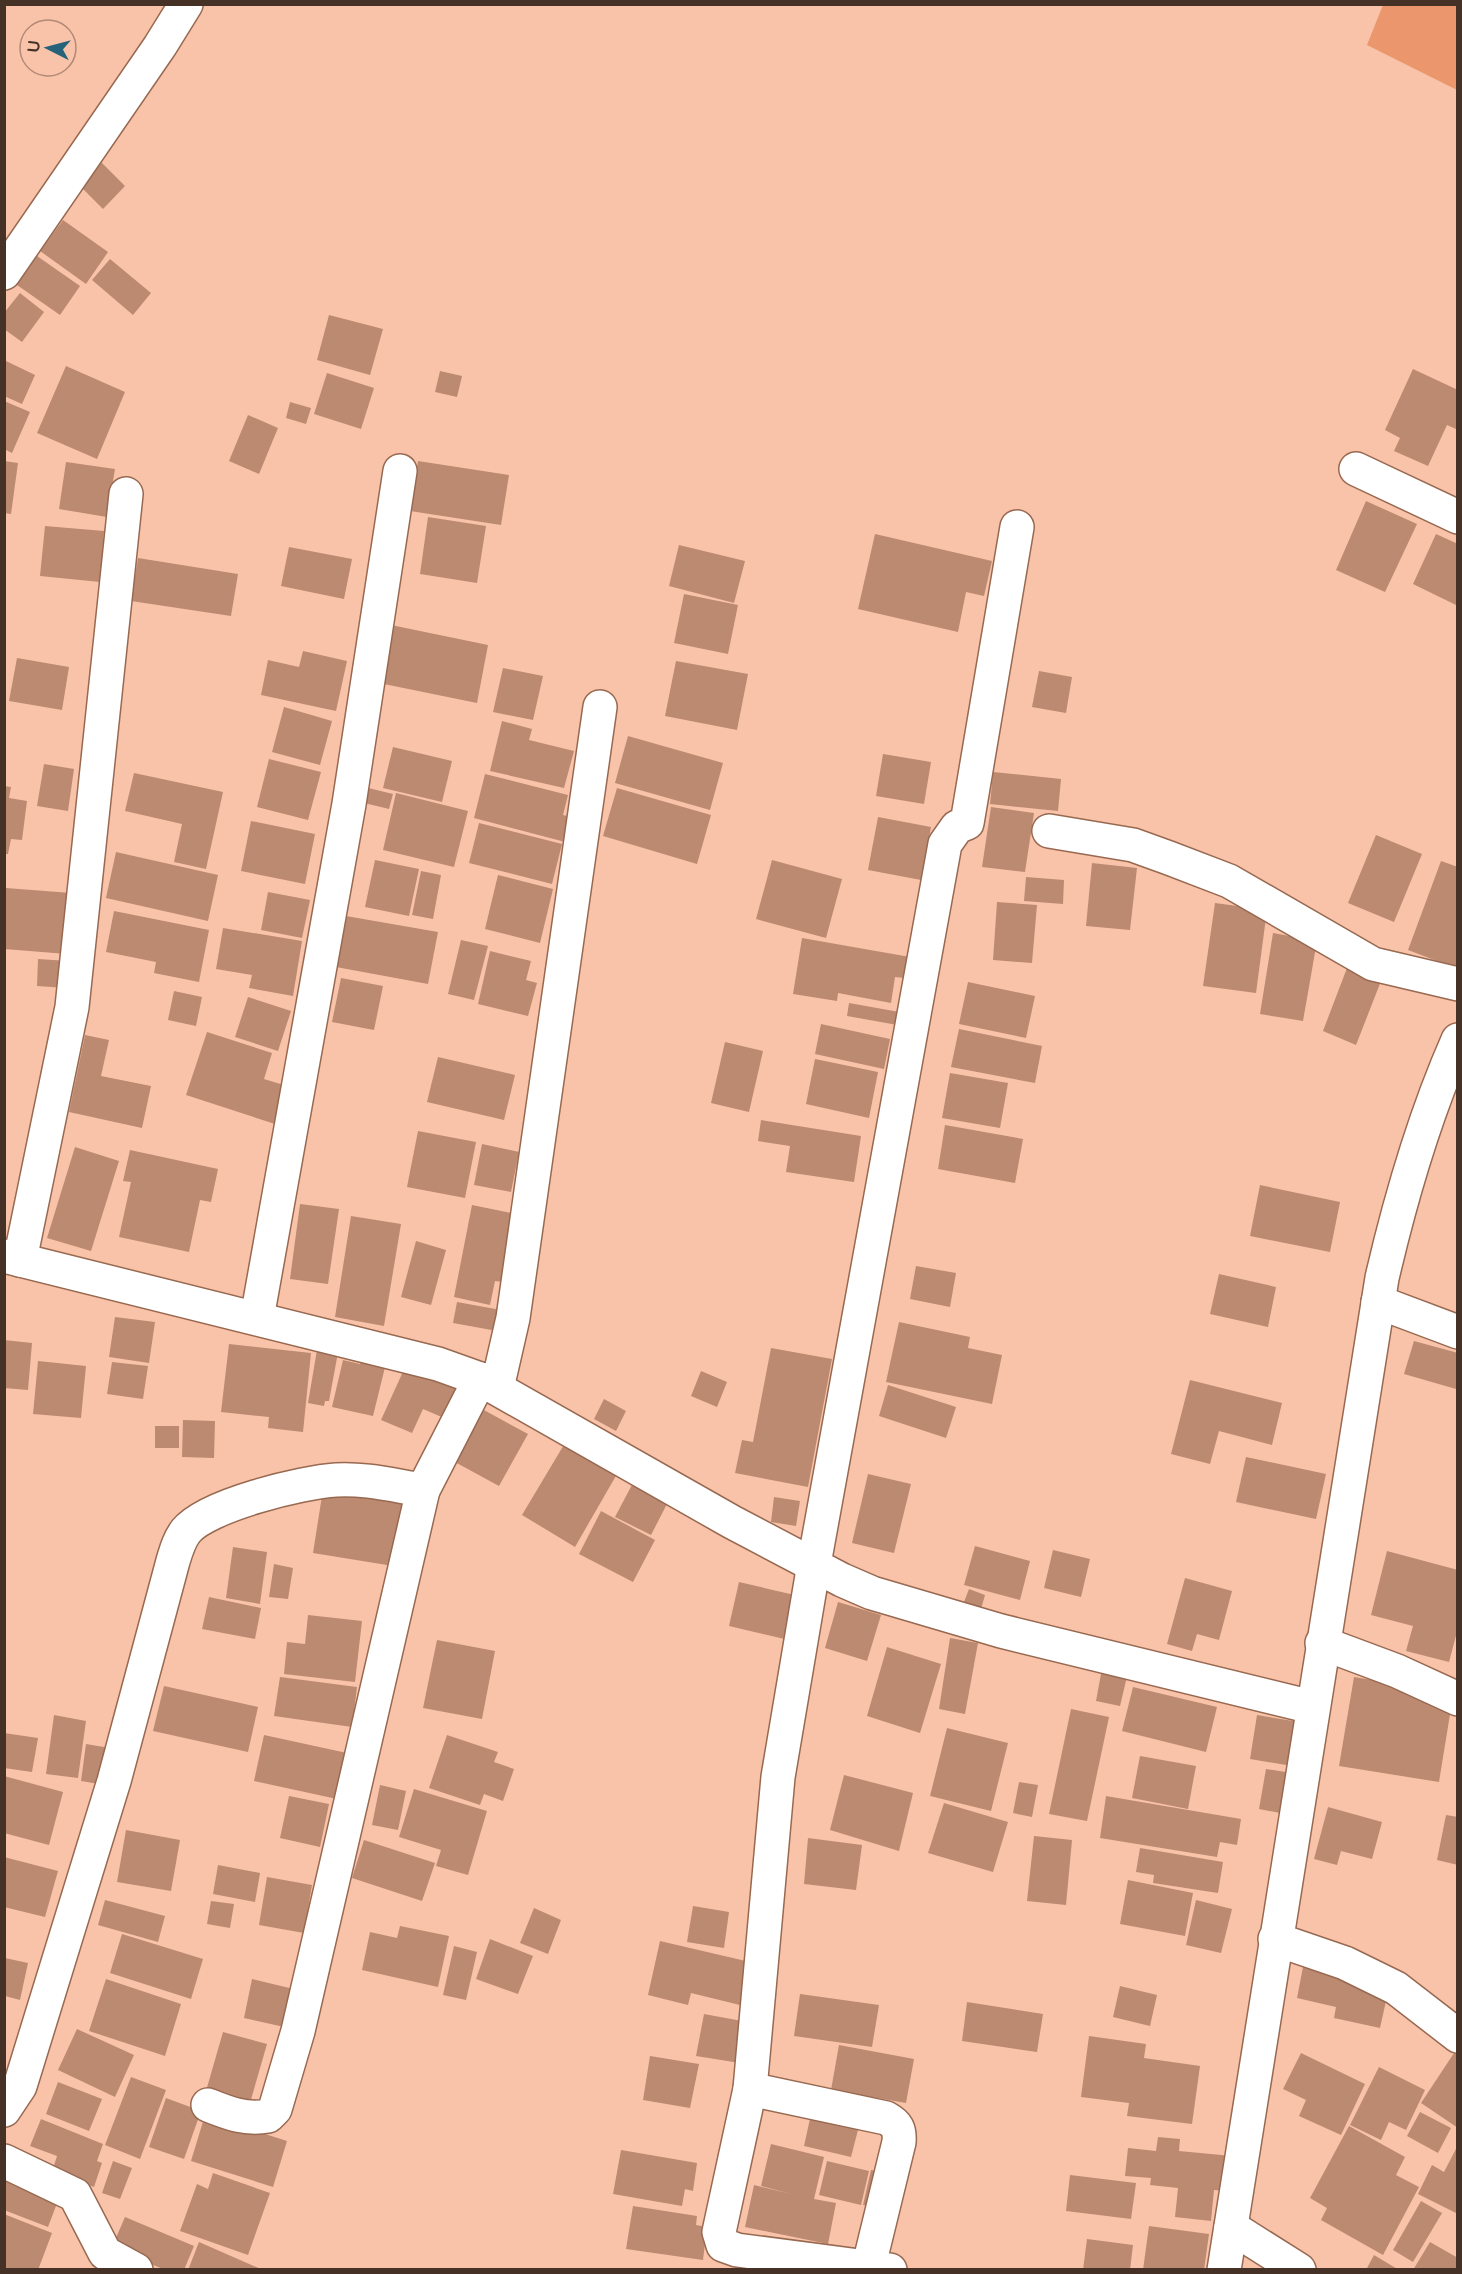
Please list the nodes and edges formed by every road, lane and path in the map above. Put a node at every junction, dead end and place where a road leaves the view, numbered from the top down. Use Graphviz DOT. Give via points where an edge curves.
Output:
graph roads {
  1 [pos="186,4"];
  2 [pos="4,273"];
  3 [pos="1356,469"];
  4 [pos="400,471"];
  5 [pos="126,494"];
  6 [pos="1458,517"];
  7 [pos="1017,527"];
  8 [pos="600,707"];
  9 [pos="1049,831"];
  10 [pos="1458,984"];
  11 [pos="1458,1040"];
  12 [pos="12,1258"];
  13 [pos="1378,1302"];
  14 [pos="257,1318"];
  15 [pos="1458,1332"];
  16 [pos="489,1384"];
  17 [pos="423,1490"];
  18 [pos="814,1564"];
  19 [pos="1322,1643"];
  20 [pos="1458,1699"];
  21 [pos="1312,1707"];
  22 [pos="1275,1939"];
  23 [pos="1458,2036"];
  24 [pos="750,2090"];
  25 [pos="207,2105"];
  26 [pos="4,2110"];
  27 [pos="4,2161"];
  28 [pos="1231,2227"];
  29 [pos="876,2268"];
  30 [pos="136,2270"];
  31 [pos="1224,2270"];
  32 [pos="1299,2270"];
  1 -- 2 [label="street"];
  3 -- 6 [label="street"];
  4 -- 14 [label="street" via="349,804"];
  5 -- 12 [label="street" via="72,1007"];
  7 -- 18 [label="street" via="967,823 957,827 945,844"];
  8 -- 16 [label="street" via="514,1306"];
  9 -- 10 [label="street" via="1133,845 1169,858 1228,881 1373,964"];
  11 -- 13 [label="street" via="1436,1090 1408,1174"];
  12 -- 14 [label="street"];
  13 -- 15 [label="street"];
  13 -- 19 [label="street"];
  14 -- 16 [label="street" via="438,1364"];
  16 -- 17 [label="street"];
  16 -- 18 [label="street"];
  17 -- 25 [label="street" via="298,2031 275,2109 268,2116 250,2118"];
  17 -- 26 [label="street" via="338,1480 289,1488 213,1514 186,1531 172,1561 114,1781 20,2086"];
  18 -- 21 [label="street" via="852,1585 919,1608"];
  18 -- 24 [label="street" via="778,1777"];
  19 -- 20 [label="street"];
  19 -- 21 [label="street"];
  21 -- 22 [label="street"];
  22 -- 23 [label="street" via="1345,1963 1396,1988"];
  22 -- 28 [label="street"];
  24 -- 29 [label="street" via="896,2123 899,2142"];
  24 -- 29 [label="street" via="719,2232 723,2245"];
  27 -- 30 [label="street" via="75,2195 105,2253"];
  28 -- 31 [label="street"];
  28 -- 32 [label="street"];
}
